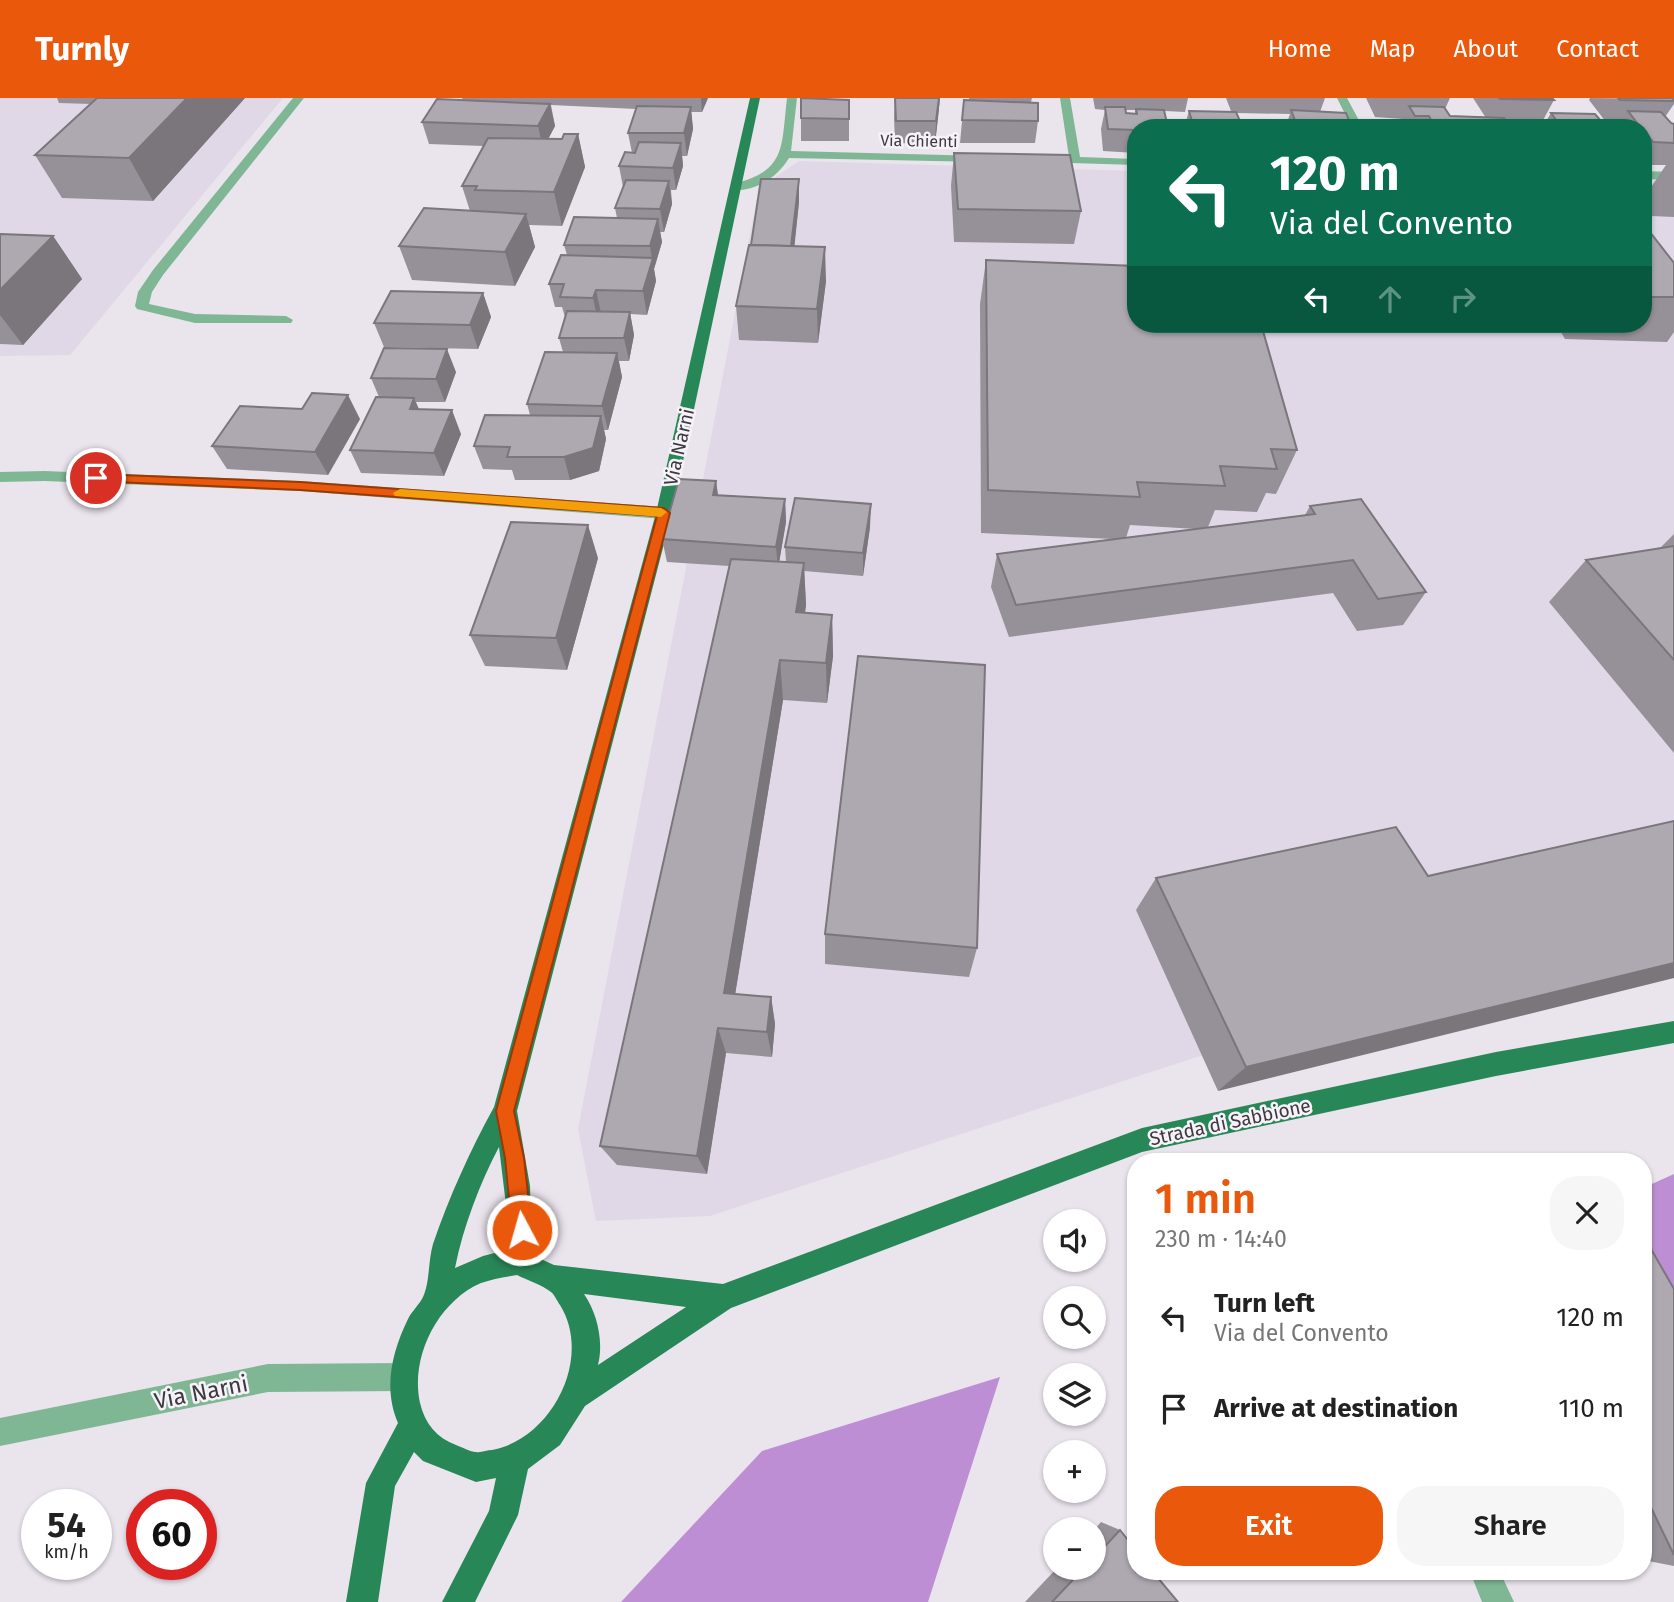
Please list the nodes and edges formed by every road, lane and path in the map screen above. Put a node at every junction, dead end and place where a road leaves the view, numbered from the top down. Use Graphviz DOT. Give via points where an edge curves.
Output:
graph roads {
  1 [pos="299,98"];
  2 [pos="755,98"];
  3 [pos="792,98"];
  4 [pos="1065,98"];
  5 [pos="1342,98"];
  6 [pos="1353,119"];
  7 [pos="785,154"];
  8 [pos="992,159"];
  9 [pos="1034,160"];
  10 [pos="1075,161"];
  11 [pos="1127,162"];
  12 [pos="1652,175"];
  13 [pos="1674,176"];
  14 [pos="736,187"];
  15 [pos="286,320"];
  16 [pos="0,477"];
  17 [pos="664,513"];
  18 [pos="1674,1032"];
  19 [pos="505,1111"];
  20 [pos="518,1262"];
  21 [pos="557,1277"];
  22 [pos="723,1298"];
  23 [pos="436,1301"];
  24 [pos="404,1377"];
  25 [pos="577,1395"];
  26 [pos="412,1425"];
  27 [pos="0,1432"];
  28 [pos="515,1460"];
  29 [pos="1488,1580"];
  30 [pos="362,1602"];
  31 [pos="458,1602"];
  32 [pos="1498,1602"];
  1 -- 15 [label="street" via="158,273 142,306 162,315 187,318"];
  2 -- 14 [label="main road, Via Narni"];
  3 -- 7 [label="street"];
  4 -- 10 [label="street"];
  5 -- 6 [label="street"];
  7 -- 8 [label="street, Via Chienti"];
  7 -- 14 [label="street" via="779,170 758,183"];
  9 -- 10 [label="street"];
  10 -- 11 [label="street"];
  12 -- 13 [label="street"];
  14 -- 17 [label="main road, Via Narni"];
  16 -- 17 [label="street" via="300,486"];
  17 -- 19 [label="main road, Via Narni"];
  18 -- 22 [label="main road, Strada di Sabbione" via="1496,1064 1142,1140"];
  19 -- 20 [label="main road, Via Narni" via="522,1230"];
  19 -- 23 [label="main road, Via Narni" via="479,1158 451,1234"];
  20 -- 21 [label="main road"];
  20 -- 23 [label="main road" via="490,1265 461,1279"];
  21 -- 22 [label="main road, Strada di Sabbione"];
  21 -- 25 [label="main road" via="576,1298 586,1327 587,1361"];
  22 -- 25 [label="main road, Strada di Sabbione"];
  23 -- 24 [label="main road" via="420,1324"];
  24 -- 26 [label="main road"];
  24 -- 27 [label="street, Via Narni" via="268,1378"];
  25 -- 28 [label="main road" via="562,1422 541,1444"];
  26 -- 28 [label="main road" via="429,1449 455,1465 484,1468"];
  26 -- 30 [label="main road" via="381,1483"];
  28 -- 31 [label="main road" via="503,1515"];
  29 -- 32 [label="street"];
}
